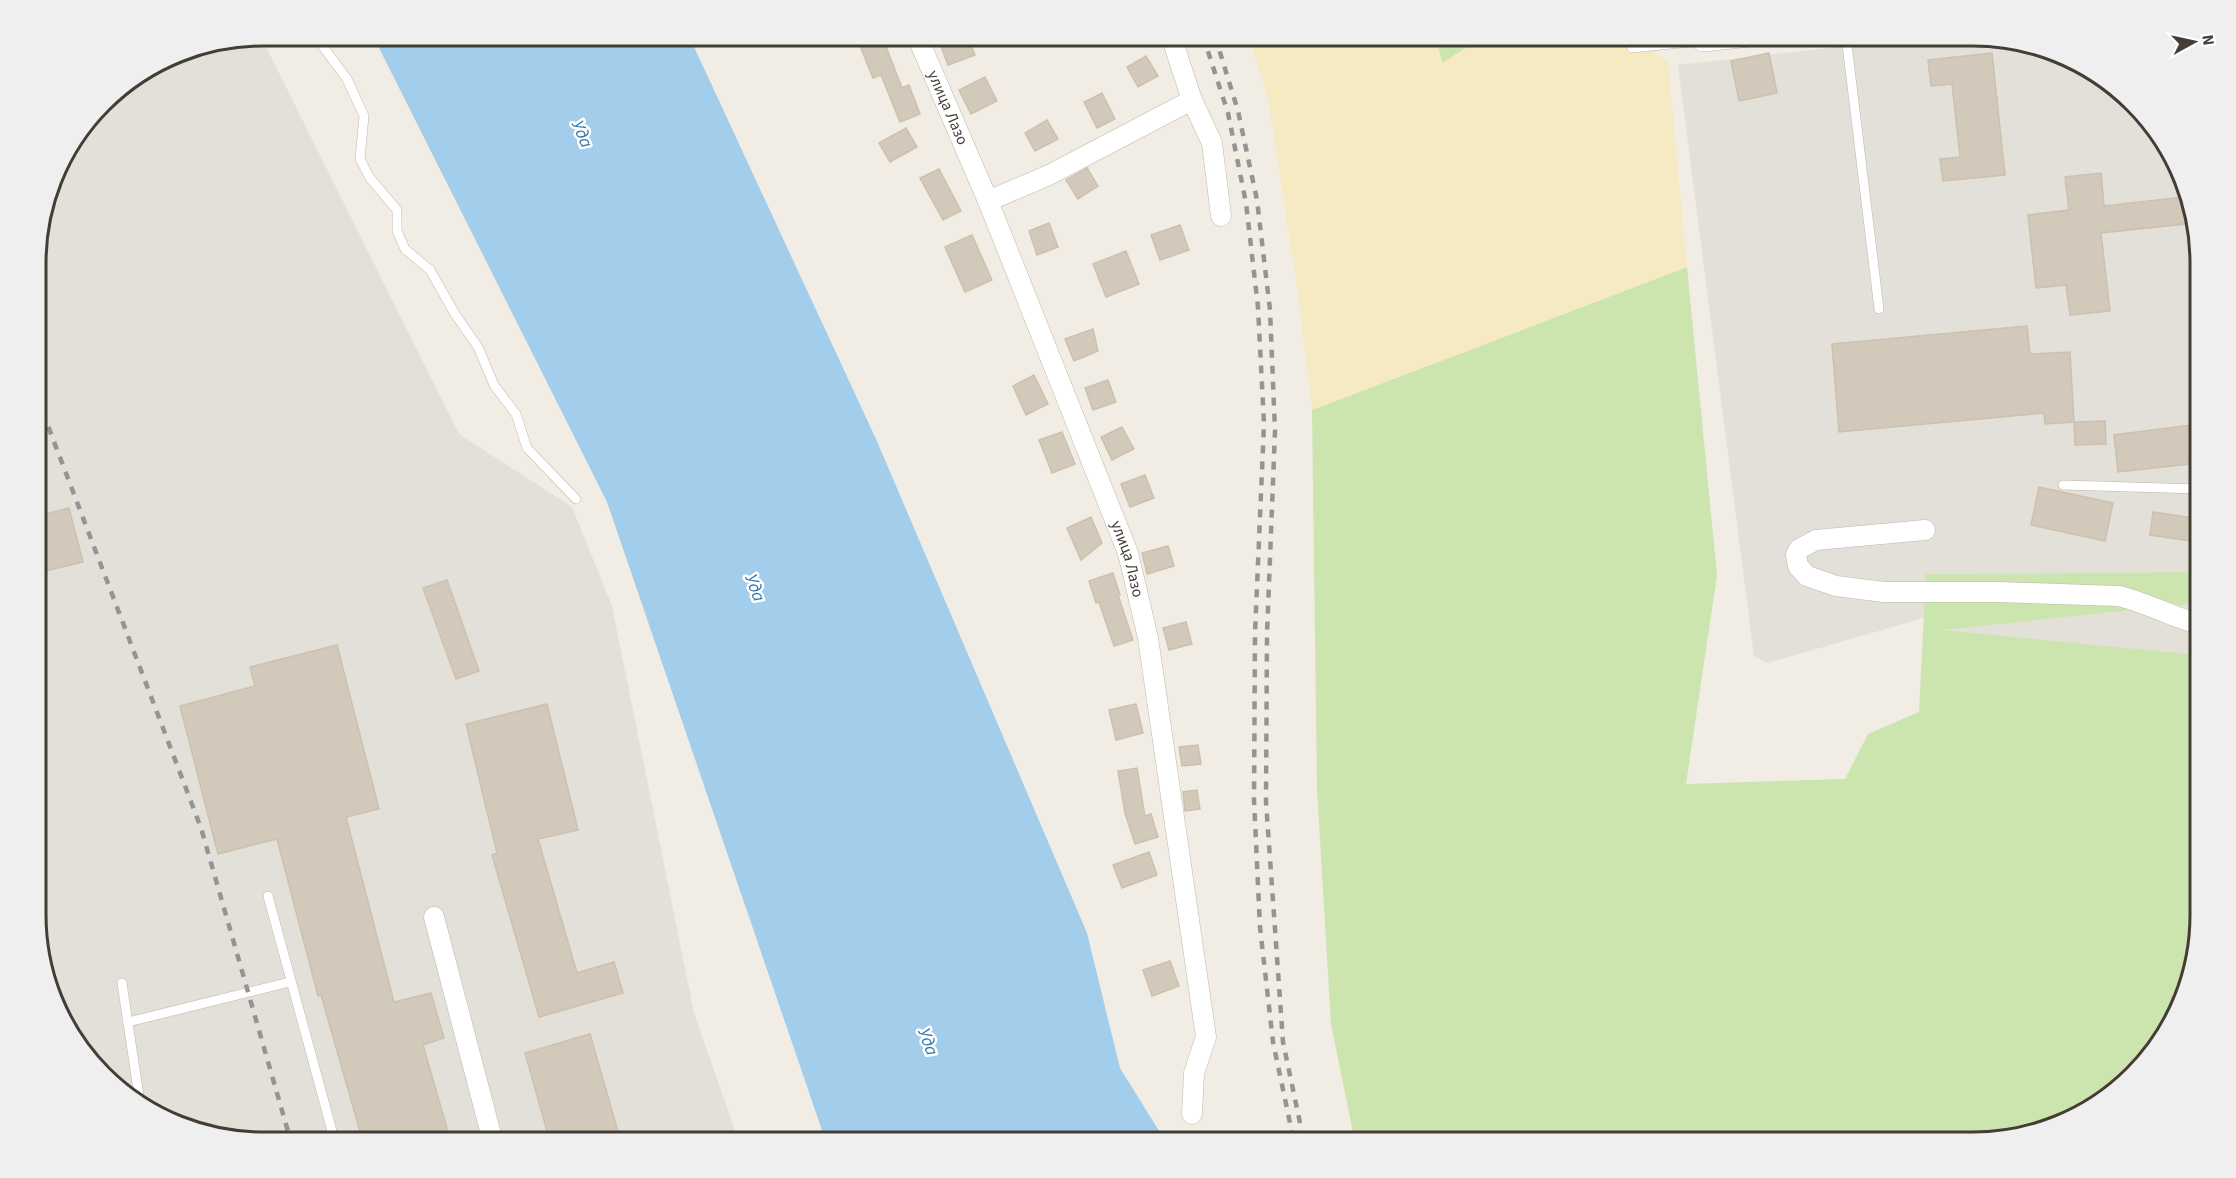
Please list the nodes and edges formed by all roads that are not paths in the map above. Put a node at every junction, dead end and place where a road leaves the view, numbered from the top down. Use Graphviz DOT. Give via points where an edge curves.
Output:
graph roads {
  1 [pos="322,46"];
  2 [pos="921,46"];
  3 [pos="1174,46"];
  4 [pos="1631,46"];
  5 [pos="1647,46"];
  6 [pos="1847,46"];
  7 [pos="1192,100"];
  8 [pos="988,201"];
  9 [pos="1221,216"];
  10 [pos="1879,309"];
  11 [pos="2063,485"];
  12 [pos="2190,489"];
  13 [pos="576,499"];
  14 [pos="1925,530"];
  15 [pos="2190,622"];
  16 [pos="268,896"];
  17 [pos="434,917"];
  18 [pos="290,982"];
  19 [pos="122,983"];
  20 [pos="128,1022"];
  21 [pos="138,1092"];
  22 [pos="1192,1114"];
  23 [pos="332,1132"];
  24 [pos="490,1132"];
  1 -- 13 [label="lane" via="347,79 364,116 360,159 370,178 397,210 397,231 405,249 430,270 478,347 494,385 516,414 527,448"];
  2 -- 8 [label="street, улица Лазо"];
  3 -- 7 [label="street"];
  4 -- 5 [label="lane"];
  6 -- 10 [label="lane"];
  7 -- 8 [label="street" via="1049,175"];
  7 -- 9 [label="street" via="1212,142"];
  8 -- 22 [label="street, улица Лазо" via="1128,553 1148,638 1206,1036 1194,1073"];
  11 -- 12 [label="lane"];
  14 -- 15 [label="street" via="1816,540 1799,549 1798,566 1807,576 1836,586 1884,592 2119,596"];
  16 -- 18 [label="lane"];
  17 -- 24 [label="street"];
  18 -- 20 [label="lane"];
  18 -- 23 [label="lane"];
  19 -- 20 [label="lane"];
  20 -- 21 [label="lane"];
}
